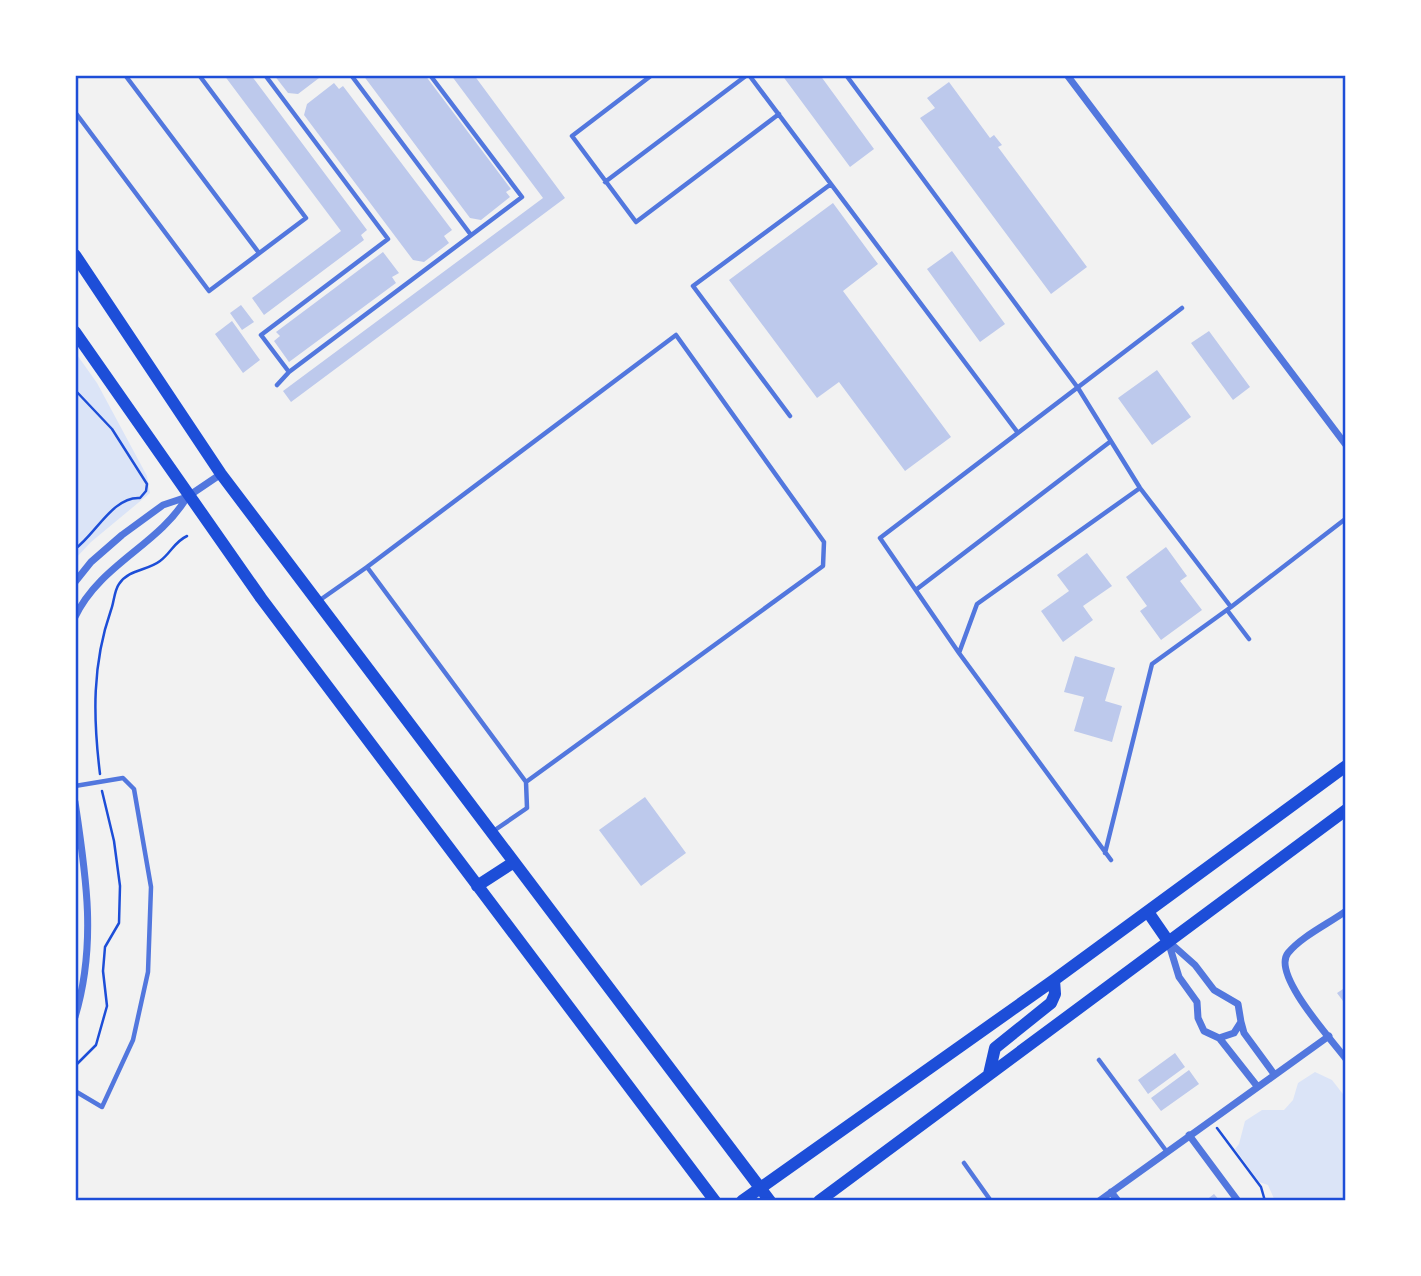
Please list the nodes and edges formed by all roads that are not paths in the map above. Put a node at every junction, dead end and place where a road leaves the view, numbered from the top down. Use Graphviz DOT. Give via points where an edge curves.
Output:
graph roads {
  1 [pos="125,75"];
  2 [pos="199,75"];
  3 [pos="265,75"];
  4 [pos="351,75"];
  5 [pos="430,75"];
  6 [pos="652,75"];
  7 [pos="748,75"];
  8 [pos="846,75"];
  9 [pos="1067,75"];
  10 [pos="75,112"];
  11 [pos="779,114"];
  12 [pos="605,182"];
  13 [pos="831,184"];
  14 [pos="471,235"];
  15 [pos="259,253"];
  16 [pos="75,255"];
  17 [pos="1182,308"];
  18 [pos="75,332"];
  19 [pos="289,372"];
  20 [pos="277,385"];
  21 [pos="1077,388"];
  22 [pos="790,416"];
  23 [pos="1018,433"];
  24 [pos="1111,441"];
  25 [pos="1346,445"];
  26 [pos="221,474"];
  27 [pos="1140,488"];
  28 [pos="187,497"];
  29 [pos="1344,520"];
  30 [pos="367,567"];
  31 [pos="75,582"];
  32 [pos="916,589"];
  33 [pos="317,602"];
  34 [pos="1229,608"];
  35 [pos="75,617"];
  36 [pos="1249,639"];
  37 [pos="959,653"];
  38 [pos="1346,766"];
  39 [pos="526,782"];
  40 [pos="75,786"];
  41 [pos="75,802"];
  42 [pos="1346,810"];
  43 [pos="492,833"];
  44 [pos="1105,853"];
  45 [pos="1111,860"];
  46 [pos="514,862"];
  47 [pos="477,886"];
  48 [pos="1346,911"];
  49 [pos="1148,912"];
  50 [pos="1168,941"];
  51 [pos="1055,980"];
  52 [pos="75,1017"];
  53 [pos="1241,1022"];
  54 [pos="1329,1037"];
  55 [pos="1219,1038"];
  56 [pos="1346,1059"];
  57 [pos="1099,1060"];
  58 [pos="989,1074"];
  59 [pos="1274,1074"];
  60 [pos="1258,1086"];
  61 [pos="75,1091"];
  62 [pos="1189,1135"];
  63 [pos="1167,1152"];
  64 [pos="964,1163"];
  65 [pos="760,1188"];
  66 [pos="1111,1192"];
  67 [pos="715,1201"];
  68 [pos="742,1201"];
  69 [pos="769,1201"];
  70 [pos="819,1201"];
  71 [pos="991,1201"];
  72 [pos="1099,1201"];
  73 [pos="1118,1201"];
  74 [pos="1238,1201"];
  1 -- 15 [label="lane"];
  2 -- 15 [label="lane" via="306,218"];
  3 -- 19 [label="lane" via="388,239 261,335"];
  4 -- 14 [label="lane"];
  5 -- 14 [label="lane" via="522,197"];
  6 -- 12 [label="lane" via="572,136"];
  7 -- 11 [label="lane"];
  7 -- 12 [label="lane"];
  8 -- 21 [label="lane"];
  9 -- 25 [label="street"];
  10 -- 15 [label="lane" via="209,291"];
  11 -- 12 [label="lane" via="636,222"];
  11 -- 13 [label="lane"];
  13 -- 22 [label="lane" via="693,286"];
  13 -- 23 [label="lane"];
  14 -- 19 [label="lane"];
  16 -- 26 [label="main road"];
  17 -- 21 [label="lane"];
  18 -- 28 [label="main road"];
  19 -- 20 [label="lane"];
  21 -- 23 [label="lane"];
  21 -- 24 [label="lane"];
  23 -- 32 [label="lane" via="880,538"];
  24 -- 27 [label="lane"];
  24 -- 32 [label="lane"];
  26 -- 28 [label="street"];
  26 -- 33 [label="main road"];
  27 -- 34 [label="lane"];
  27 -- 37 [label="lane" via="977,604"];
  28 -- 31 [label="street" via="163,505 122,535"];
  28 -- 35 [label="street" via="175,519 107,572"];
  28 -- 47 [label="main road"];
  29 -- 34 [label="lane"];
  30 -- 33 [label="lane"];
  30 -- 39 [label="lane"];
  30 -- 39 [label="lane" via="676,335 824,542 823,566"];
  32 -- 37 [label="lane"];
  33 -- 43 [label="main road"];
  34 -- 36 [label="lane"];
  34 -- 44 [label="lane" via="1152,664"];
  37 -- 44 [label="lane"];
  38 -- 49 [label="main road"];
  39 -- 43 [label="lane" via="527,808"];
  40 -- 61 [label="lane" via="123,778 134,789 151,887 148,972 133,1040 102,1107"];
  41 -- 52 [label="street" via="90,921"];
  42 -- 50 [label="main road"];
  43 -- 46 [label="main road"];
  44 -- 45 [label="lane"];
  46 -- 47 [label="main road"];
  46 -- 65 [label="main road"];
  47 -- 67 [label="main road"];
  48 -- 54 [label="street" via="1284,960 1288,982"];
  49 -- 50 [label="main road"];
  49 -- 51 [label="main road"];
  50 -- 53 [label="street" via="1214,990 1238,1004"];
  50 -- 55 [label="street" via="1180,977 1198,1002 1200,1025"];
  50 -- 58 [label="main road"];
  51 -- 58 [label="main road" via="1051,1003 995,1048"];
  51 -- 65 [label="main road"];
  53 -- 55 [label="street" via="1234,1033"];
  53 -- 59 [label="street"];
  54 -- 56 [label="street"];
  54 -- 59 [label="street"];
  55 -- 60 [label="street"];
  57 -- 63 [label="lane"];
  58 -- 70 [label="main road"];
  59 -- 60 [label="street"];
  60 -- 62 [label="street"];
  62 -- 63 [label="street"];
  62 -- 74 [label="street"];
  63 -- 66 [label="street"];
  64 -- 71 [label="lane"];
  65 -- 68 [label="main road"];
  65 -- 69 [label="main road"];
  66 -- 72 [label="street"];
  66 -- 73 [label="street"];
}
